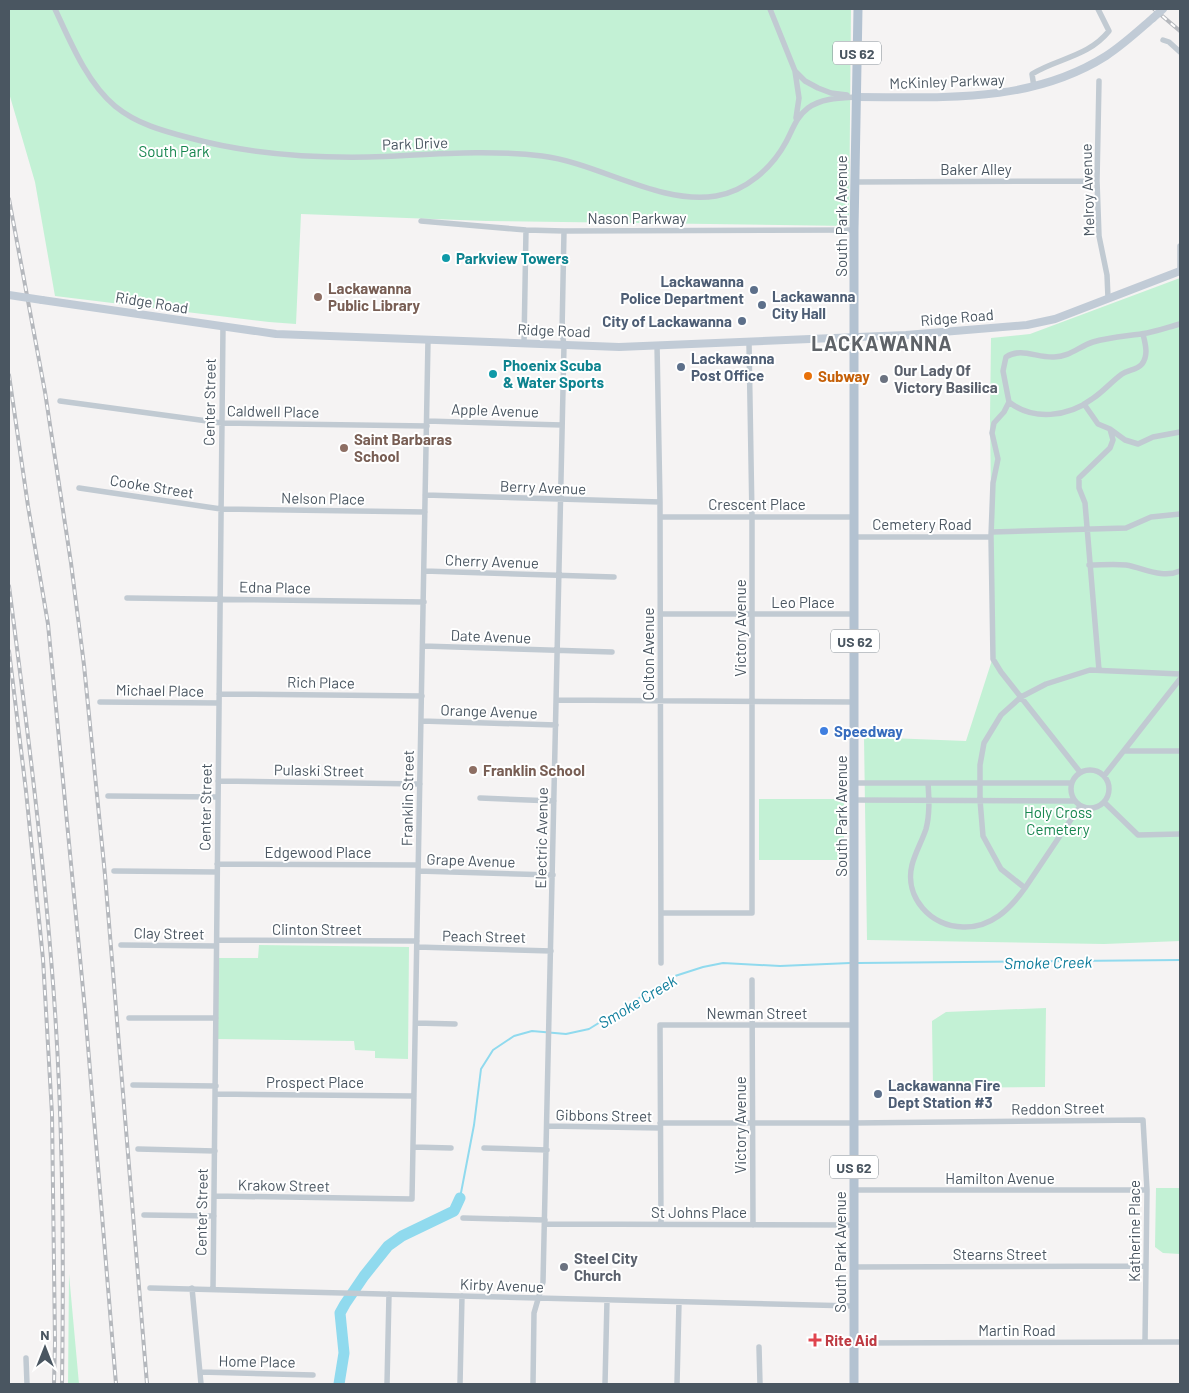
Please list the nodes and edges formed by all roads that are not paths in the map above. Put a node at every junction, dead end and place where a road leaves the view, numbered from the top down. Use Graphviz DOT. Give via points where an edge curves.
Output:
graph roads {
  1 [pos="55,9"];
  2 [pos="770,9"];
  3 [pos="858,9"];
  4 [pos="1098,9"];
  5 [pos="1163,9"];
  6 [pos="1163,40"];
  7 [pos="1180,52"];
  8 [pos="795,71"];
  9 [pos="1099,81"];
  10 [pos="1034,87"];
  11 [pos="857,97"];
  12 [pos="796,118"];
  13 [pos="1097,181"];
  14 [pos="855,182"];
  15 [pos="421,221"];
  16 [pos="526,230"];
  17 [pos="854,230"];
  18 [pos="564,231"];
  19 [pos="1180,246"];
  20 [pos="1180,271"];
  21 [pos="9,295"];
  22 [pos="1108,298"];
  23 [pos="1180,324"];
  24 [pos="223,326"];
  25 [pos="1143,334"];
  26 [pos="855,338"];
  27 [pos="428,340"];
  28 [pos="524,343"];
  29 [pos="749,343"];
  30 [pos="564,345"];
  31 [pos="657,345"];
  32 [pos="60,401"];
  33 [pos="1009,402"];
  34 [pos="1084,404"];
  35 [pos="222,423"];
  36 [pos="427,423"];
  37 [pos="562,425"];
  38 [pos="1110,429"];
  39 [pos="1180,432"];
  40 [pos="79,488"];
  41 [pos="426,495"];
  42 [pos="561,500"];
  43 [pos="660,502"];
  44 [pos="221,509"];
  45 [pos="425,512"];
  46 [pos="1180,514"];
  47 [pos="660,517"];
  48 [pos="752,517"];
  49 [pos="854,517"];
  50 [pos="1086,528"];
  51 [pos="991,535"];
  52 [pos="855,537"];
  53 [pos="1089,566"];
  54 [pos="424,571"];
  55 [pos="1180,571"];
  56 [pos="559,576"];
  57 [pos="614,577"];
  58 [pos="127,598"];
  59 [pos="220,599"];
  60 [pos="424,602"];
  61 [pos="661,614"];
  62 [pos="752,614"];
  63 [pos="855,614"];
  64 [pos="423,646"];
  65 [pos="558,651"];
  66 [pos="612,652"];
  67 [pos="1099,670"];
  68 [pos="1180,674"];
  69 [pos="1180,679"];
  70 [pos="219,694"];
  71 [pos="422,696"];
  72 [pos="1021,697"];
  73 [pos="556,700"];
  74 [pos="661,701"];
  75 [pos="752,701"];
  76 [pos="100,702"];
  77 [pos="855,702"];
  78 [pos="219,703"];
  79 [pos="421,722"];
  80 [pos="556,725"];
  81 [pos="1124,751"];
  82 [pos="1180,751"];
  83 [pos="1080,772"];
  84 [pos="1104,776"];
  85 [pos="218,781"];
  86 [pos="928,783"];
  87 [pos="980,783"];
  88 [pos="1072,783"];
  89 [pos="420,784"];
  90 [pos="855,784"];
  91 [pos="108,796"];
  92 [pos="218,797"];
  93 [pos="480,798"];
  94 [pos="855,800"];
  95 [pos="929,800"];
  96 [pos="980,800"];
  97 [pos="554,801"];
  98 [pos="1104,802"];
  99 [pos="1078,803"];
  100 [pos="1180,834"];
  101 [pos="217,864"];
  102 [pos="418,868"];
  103 [pos="114,871"];
  104 [pos="217,872"];
  105 [pos="553,875"];
  106 [pos="1025,888"];
  107 [pos="661,913"];
  108 [pos="216,943"];
  109 [pos="417,944"];
  110 [pos="121,945"];
  111 [pos="551,950"];
  112 [pos="661,963"];
  113 [pos="752,980"];
  114 [pos="129,1018"];
  115 [pos="216,1018"];
  116 [pos="416,1023"];
  117 [pos="455,1024"];
  118 [pos="752,1025"];
  119 [pos="854,1025"];
  120 [pos="133,1085"];
  121 [pos="216,1086"];
  122 [pos="216,1094"];
  123 [pos="414,1096"];
  124 [pos="1143,1120"];
  125 [pos="753,1123"];
  126 [pos="854,1123"];
  127 [pos="547,1126"];
  128 [pos="660,1126"];
  129 [pos="413,1147"];
  130 [pos="451,1148"];
  131 [pos="484,1148"];
  132 [pos="138,1149"];
  133 [pos="547,1150"];
  134 [pos="215,1151"];
  135 [pos="854,1190"];
  136 [pos="1147,1190"];
  137 [pos="214,1196"];
  138 [pos="354,1198"];
  139 [pos="144,1215"];
  140 [pos="214,1216"];
  141 [pos="463,1218"];
  142 [pos="545,1222"];
  143 [pos="661,1224"];
  144 [pos="753,1225"];
  145 [pos="854,1225"];
  146 [pos="1146,1266"];
  147 [pos="854,1268"];
  148 [pos="150,1288"];
  149 [pos="192,1288"];
  150 [pos="213,1288"];
  151 [pos="390,1294"];
  152 [pos="462,1296"];
  153 [pos="538,1298"];
  154 [pos="607,1300"];
  155 [pos="679,1302"];
  156 [pos="854,1306"];
  157 [pos="1145,1342"];
  158 [pos="1180,1342"];
  159 [pos="854,1343"];
  160 [pos="759,1347"];
  161 [pos="26,1358"];
  162 [pos="200,1372"];
  163 [pos="313,1375"];
  164 [pos="27,1384"];
  165 [pos="201,1384"];
  166 [pos="388,1384"];
  167 [pos="460,1384"];
  168 [pos="532,1384"];
  169 [pos="605,1384"];
  170 [pos="677,1384"];
  171 [pos="760,1384"];
  172 [pos="854,1384"];
  1 -- 12 [label="street, Park Drive" via="88,73 114,105 150,126 207,143 252,150 327,157 541,156 565,160 648,188 702,197 730,192 757,178 780,152"];
  2 -- 8 [label="street, Park Drive"];
  3 -- 11 [label="main road, South Park Avenue / US 62"];
  4 -- 10 [label="street" via="1109,31 1092,47 1032,74"];
  5 -- 10 [label="main road, McKinley Parkway, bridge" via="1098,61"];
  6 -- 7 [label="street"];
  8 -- 11 [label="street, Park Drive" via="805,82 818,88"];
  8 -- 12 [label="street, Park Drive" via="800,98"];
  9 -- 13 [label="street, Melroy Avenue"];
  10 -- 11 [label="main road, McKinley Parkway" via="983,96"];
  11 -- 12 [label="street" via="820,102"];
  11 -- 14 [label="main road, South Park Avenue / US 62"];
  13 -- 14 [label="street, Baker Alley"];
  13 -- 22 [label="street, Melroy Avenue" via="1099,236"];
  14 -- 17 [label="main road, South Park Avenue / US 62"];
  15 -- 16 [label="street, Nason Parkway"];
  16 -- 18 [label="street, Nason Parkway"];
  16 -- 28 [label="street"];
  17 -- 18 [label="street, Nason Parkway"];
  17 -- 26 [label="main road, South Park Avenue / US 62"];
  18 -- 30 [label="street, Electric Avenue"];
  19 -- 20 [label="street"];
  20 -- 22 [label="main road, Ridge Road"];
  21 -- 24 [label="main road, Ridge Road, bridge"];
  22 -- 26 [label="main road, Ridge Road" via="1027,325"];
  23 -- 25 [label="street"];
  24 -- 27 [label="main road, Ridge Road" via="276,334"];
  24 -- 35 [label="street, Center Street"];
  25 -- 33 [label="street" via="1092,342 1072,353 1054,357 1012,353 1006,357 1003,371"];
  25 -- 34 [label="street" via="1146,353 1143,363 1124,372"];
  26 -- 29 [label="main road, Ridge Road"];
  26 -- 49 [label="main road, South Park Avenue / US 62"];
  27 -- 28 [label="main road, Ridge Road"];
  27 -- 36 [label="street, Franklin Street"];
  28 -- 30 [label="main road, Ridge Road"];
  29 -- 31 [label="main road, Ridge Road"];
  29 -- 48 [label="street, Victory Avenue"];
  30 -- 31 [label="main road, Ridge Road"];
  30 -- 37 [label="street, Electric Avenue"];
  31 -- 43 [label="street, Colton Avenue"];
  32 -- 35 [label="street, Caldwell Place"];
  33 -- 34 [label="street" via="1016,408 1043,415 1053,415"];
  33 -- 51 [label="street" via="994,423 992,433 998,459 993,484"];
  34 -- 38 [label="street" via="1098,424"];
  35 -- 36 [label="street, Caldwell Place"];
  35 -- 44 [label="street, Center Street"];
  36 -- 37 [label="street, Apple Avenue"];
  36 -- 41 [label="street, Franklin Street"];
  37 -- 42 [label="street, Electric Avenue"];
  38 -- 39 [label="street" via="1125,440 1138,444 1153,437"];
  38 -- 50 [label="street" via="1113,440 1110,448 1079,478"];
  40 -- 44 [label="street, Cooke Street"];
  41 -- 42 [label="street, Berry Avenue"];
  41 -- 45 [label="street, Franklin Street"];
  42 -- 43 [label="street, Berry Avenue"];
  42 -- 56 [label="street, Electric Avenue"];
  43 -- 47 [label="street, Colton Avenue"];
  44 -- 45 [label="street, Nelson Place"];
  44 -- 59 [label="street, Center Street"];
  45 -- 54 [label="street, Franklin Street"];
  46 -- 50 [label="street, Cemetery Road" via="1151,517 1126,528"];
  47 -- 48 [label="street, Crescent Place"];
  47 -- 61 [label="street, Colton Avenue"];
  48 -- 49 [label="street, Crescent Place"];
  48 -- 62 [label="street, Victory Avenue"];
  49 -- 52 [label="main road, South Park Avenue / US 62"];
  50 -- 51 [label="street, Cemetery Road"];
  50 -- 53 [label="street"];
  51 -- 52 [label="street, Cemetery Road"];
  51 -- 72 [label="street" via="992,659"];
  52 -- 63 [label="main road, South Park Avenue / US 62"];
  53 -- 55 [label="street" via="1125,565 1162,574"];
  53 -- 67 [label="street"];
  54 -- 56 [label="street, Cherry Avenue"];
  54 -- 60 [label="street, Franklin Street"];
  56 -- 57 [label="street, Cherry Avenue"];
  56 -- 65 [label="street, Electric Avenue"];
  58 -- 59 [label="street, Edna Place"];
  59 -- 60 [label="street, Edna Place"];
  59 -- 70 [label="street, Center Street"];
  60 -- 64 [label="street, Franklin Street"];
  61 -- 62 [label="street, Leo Place"];
  61 -- 74 [label="street, Colton Avenue"];
  62 -- 63 [label="street, Leo Place"];
  62 -- 75 [label="street, Victory Avenue"];
  63 -- 77 [label="main road, South Park Avenue / US 62"];
  64 -- 65 [label="street, Date Avenue"];
  64 -- 71 [label="street, Franklin Street"];
  65 -- 66 [label="street, Date Avenue"];
  65 -- 73 [label="street, Electric Avenue"];
  67 -- 68 [label="street"];
  67 -- 72 [label="street" via="1046,684"];
  69 -- 81 [label="street"];
  70 -- 71 [label="street, Rich Place"];
  70 -- 78 [label="street, Center Street"];
  71 -- 79 [label="street, Franklin Street"];
  72 -- 83 [label="street"];
  72 -- 87 [label="street" via="1001,715 984,743"];
  73 -- 74 [label="street"];
  73 -- 80 [label="street, Electric Avenue"];
  74 -- 75 [label="street"];
  74 -- 107 [label="street, Colton Avenue"];
  75 -- 77 [label="street"];
  75 -- 107 [label="street, Victory Avenue" via="752,912"];
  76 -- 78 [label="street, Michael Place"];
  77 -- 90 [label="main road, South Park Avenue / US 62"];
  78 -- 85 [label="street, Center Street"];
  79 -- 80 [label="street, Orange Avenue"];
  79 -- 89 [label="street, Franklin Street"];
  80 -- 97 [label="street, Electric Avenue"];
  81 -- 82 [label="street"];
  81 -- 84 [label="street"];
  83 -- 84 [label="street" via="1093,770"];
  83 -- 88 [label="street"];
  84 -- 98 [label="street" via="1110,788"];
  85 -- 89 [label="street, Pulaski Street"];
  85 -- 92 [label="street, Center Street"];
  86 -- 87 [label="street"];
  86 -- 90 [label="street"];
  86 -- 95 [label="street"];
  87 -- 88 [label="street"];
  87 -- 96 [label="street"];
  88 -- 99 [label="street" via="1072,795"];
  89 -- 102 [label="street, Franklin Street"];
  90 -- 94 [label="main road, South Park Avenue / US 62"];
  91 -- 92 [label="street"];
  92 -- 101 [label="street, Center Street"];
  93 -- 97 [label="street"];
  94 -- 95 [label="street"];
  94 -- 119 [label="main road, South Park Avenue / US 62"];
  95 -- 96 [label="street"];
  95 -- 106 [label="street" via="926,830 912,866 912,885 918,903 928,915 961,927 985,924 1011,906"];
  96 -- 99 [label="street"];
  96 -- 106 [label="street" via="983,836 1001,869"];
  97 -- 105 [label="street, Electric Avenue"];
  98 -- 99 [label="street" via="1091,808"];
  98 -- 100 [label="street" via="1138,835"];
  99 -- 106 [label="street"];
  101 -- 102 [label="street, Edgewood Place"];
  101 -- 104 [label="street, Center Street"];
  102 -- 105 [label="street, Grape Avenue"];
  102 -- 109 [label="street, Franklin Street"];
  103 -- 104 [label="street"];
  104 -- 108 [label="street, Center Street"];
  105 -- 111 [label="street, Electric Avenue"];
  107 -- 112 [label="street, Colton Avenue"];
  108 -- 109 [label="street, Clinton Street"];
  108 -- 110 [label="street, Clay Street"];
  108 -- 115 [label="street, Center Street"];
  109 -- 111 [label="street, Peach Street"];
  109 -- 116 [label="street, Franklin Street"];
  111 -- 127 [label="street, Electric Avenue"];
  113 -- 118 [label="street, Victory Avenue"];
  114 -- 115 [label="street"];
  115 -- 121 [label="street, Center Street"];
  116 -- 117 [label="street"];
  116 -- 123 [label="street, Franklin Street"];
  118 -- 119 [label="street, Newman Street"];
  118 -- 125 [label="street, Victory Avenue"];
  118 -- 128 [label="street, Newman Street" via="660,1025"];
  119 -- 126 [label="main road, South Park Avenue / US 62"];
  120 -- 121 [label="street"];
  121 -- 122 [label="street, Center Street"];
  122 -- 123 [label="street, Prospect Place"];
  122 -- 134 [label="street, Center Street"];
  123 -- 129 [label="street, Franklin Street"];
  124 -- 126 [label="street, Reddon Street"];
  124 -- 136 [label="street, Katherine Place"];
  125 -- 126 [label="street, Gibbons Street"];
  125 -- 128 [label="street, Gibbons Street"];
  125 -- 144 [label="street, Victory Avenue"];
  126 -- 135 [label="main road, South Park Avenue / US 62"];
  127 -- 128 [label="street, Gibbons Street"];
  127 -- 133 [label="street, Electric Avenue"];
  128 -- 143 [label="street"];
  129 -- 130 [label="street"];
  129 -- 138 [label="street, Franklin Street" via="412,1199"];
  131 -- 133 [label="street"];
  132 -- 134 [label="street"];
  133 -- 142 [label="street, Electric Avenue"];
  134 -- 137 [label="street, Center Street"];
  135 -- 136 [label="street, Hamilton Avenue"];
  135 -- 145 [label="main road, South Park Avenue / US 62"];
  136 -- 146 [label="street, Katherine Place"];
  137 -- 138 [label="street, Krakow Street"];
  137 -- 140 [label="street, Center Street"];
  139 -- 140 [label="street"];
  140 -- 150 [label="street, Center Street"];
  141 -- 142 [label="street, St Johns Place"];
  142 -- 143 [label="street, St Johns Place"];
  142 -- 153 [label="street, Electric Avenue" via="543,1282"];
  143 -- 144 [label="street, St Johns Place"];
  144 -- 145 [label="street, St Johns Place"];
  145 -- 147 [label="main road, South Park Avenue / US 62"];
  146 -- 147 [label="street, Stearns Street"];
  146 -- 157 [label="street, Katherine Place"];
  147 -- 156 [label="main road, South Park Avenue / US 62"];
  148 -- 149 [label="street, Kirby Avenue"];
  149 -- 150 [label="street, Kirby Avenue"];
  149 -- 162 [label="street"];
  150 -- 151 [label="street, Kirby Avenue"];
  151 -- 152 [label="street, Kirby Avenue"];
  151 -- 166 [label="street"];
  152 -- 153 [label="street, Kirby Avenue"];
  152 -- 167 [label="street"];
  153 -- 154 [label="street, Kirby Avenue"];
  153 -- 168 [label="street, Electric Avenue" via="534,1313"];
  154 -- 155 [label="street, Kirby Avenue"];
  154 -- 169 [label="street"];
  155 -- 156 [label="street, Kirby Avenue"];
  155 -- 170 [label="street"];
  156 -- 159 [label="main road, South Park Avenue / US 62"];
  157 -- 158 [label="street, Martin Road"];
  157 -- 159 [label="street, Martin Road"];
  159 -- 172 [label="main road, South Park Avenue / US 62"];
  160 -- 171 [label="street"];
  161 -- 164 [label="street"];
  162 -- 163 [label="street, Home Place"];
  162 -- 165 [label="street"];
}
